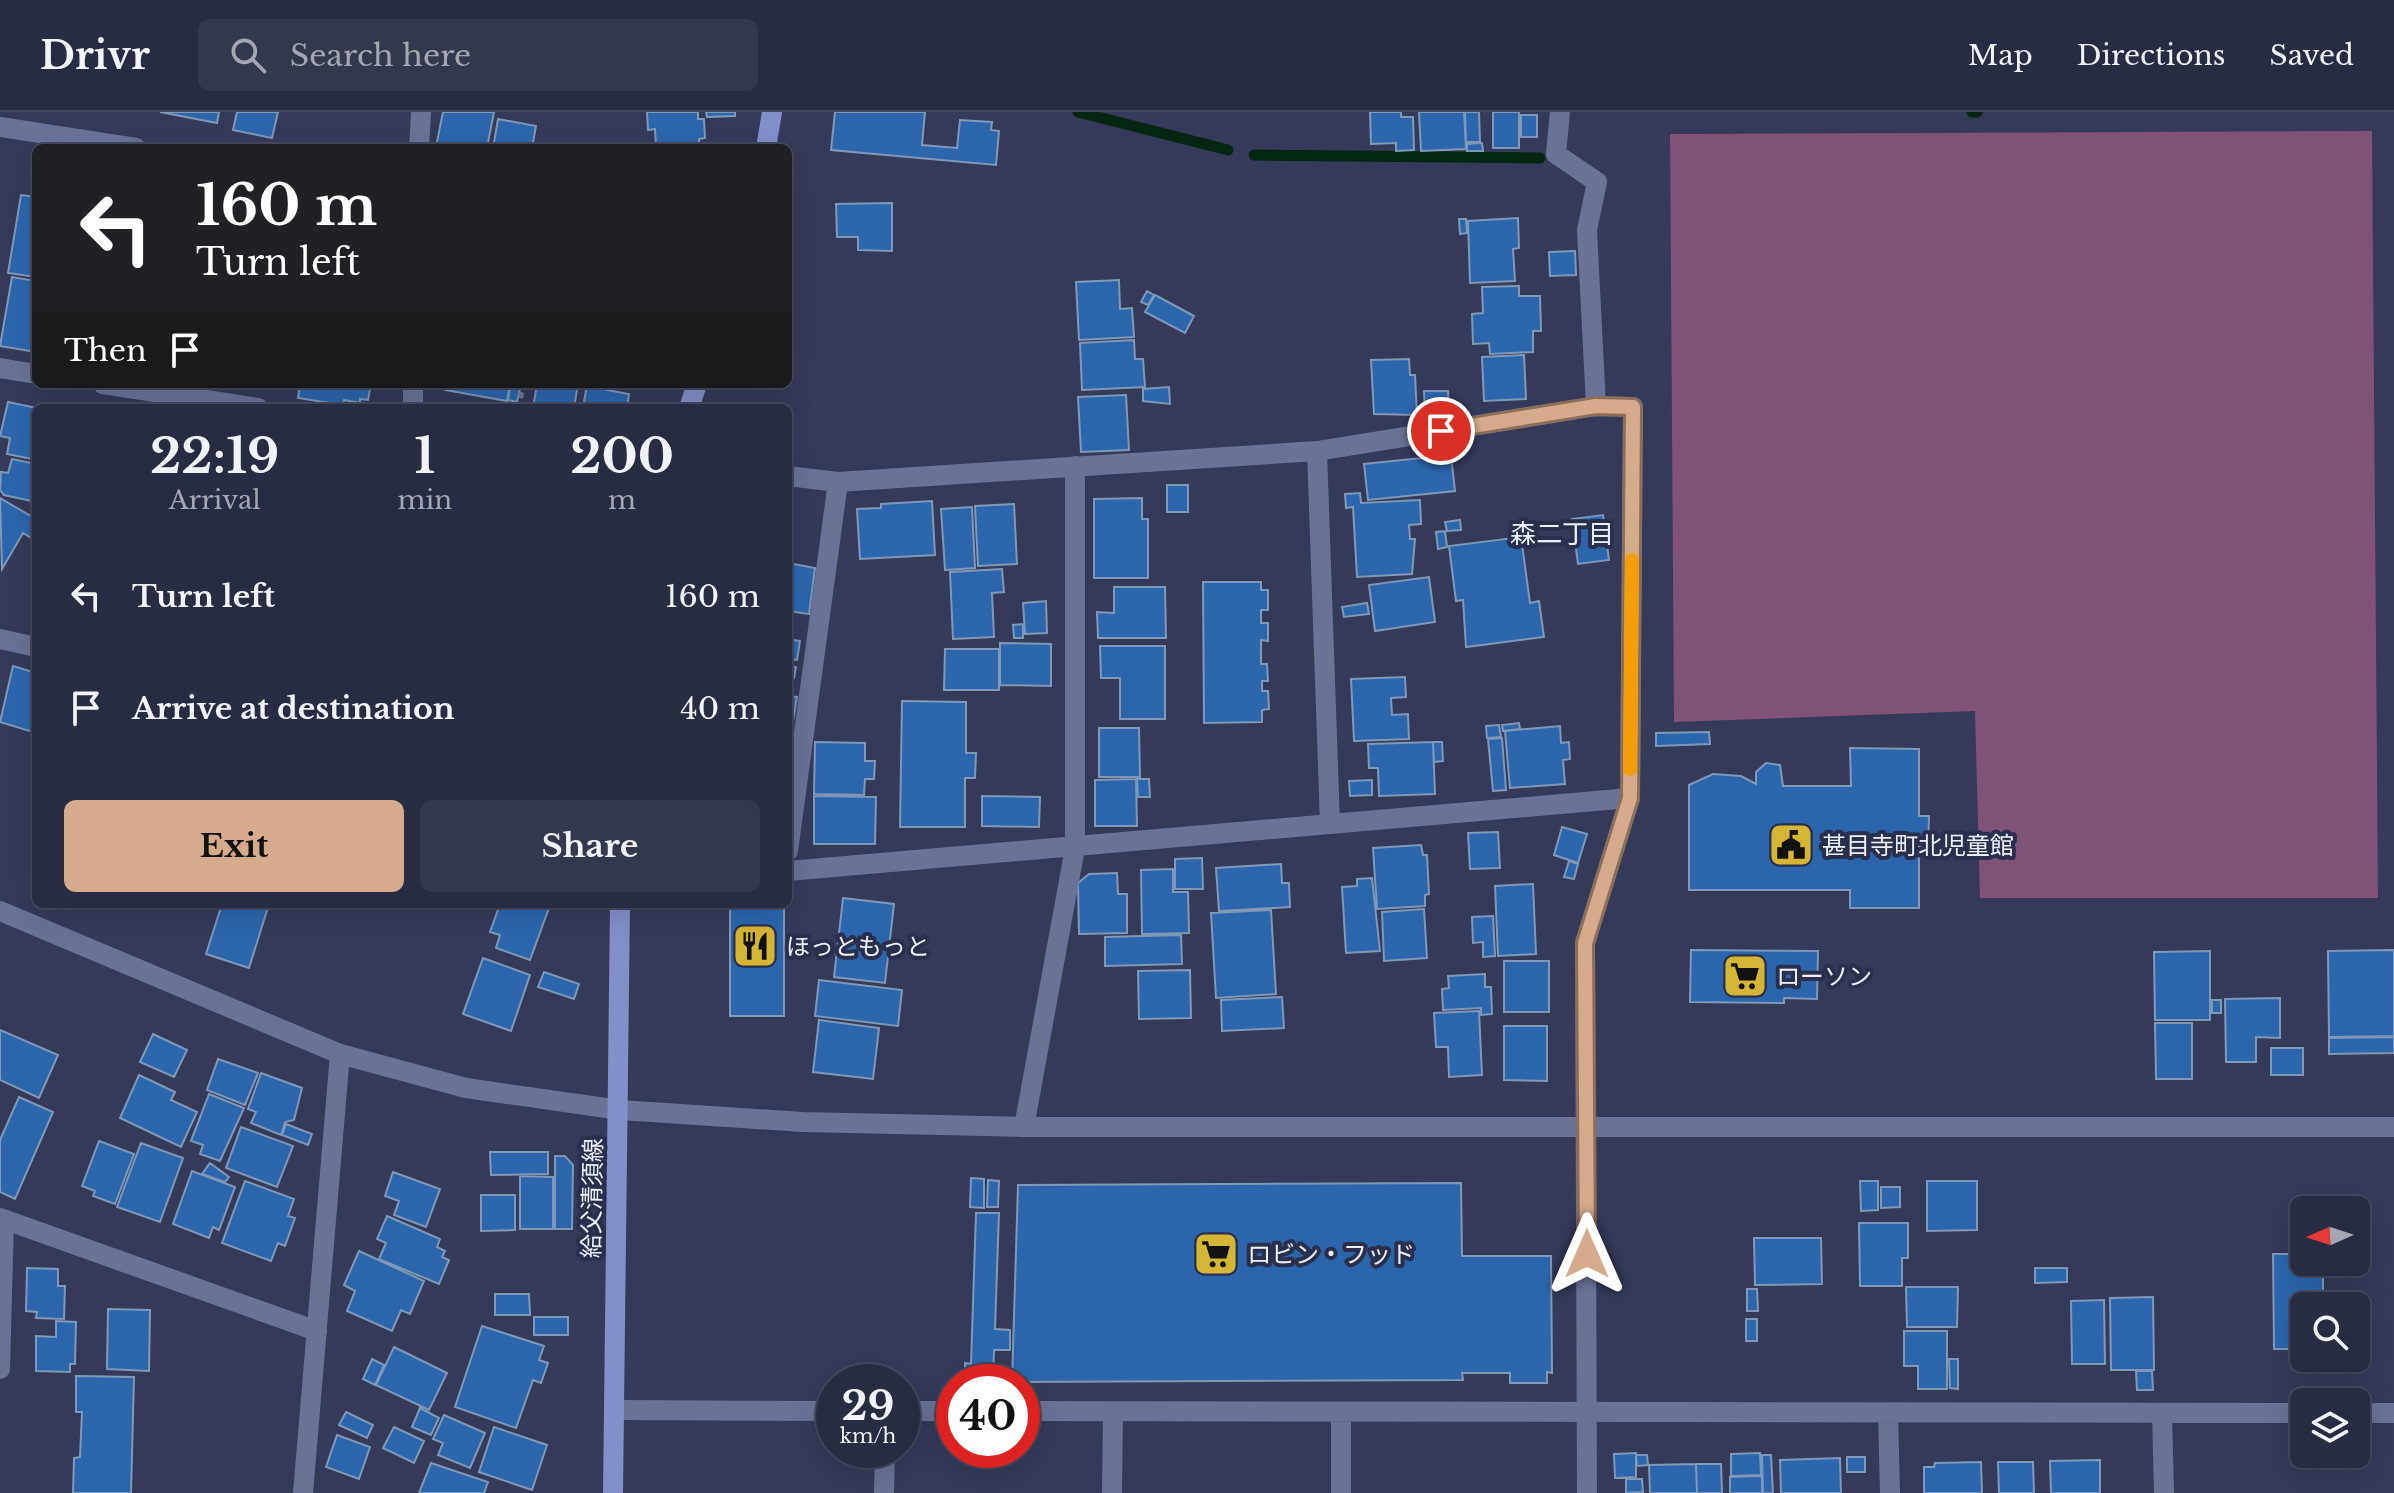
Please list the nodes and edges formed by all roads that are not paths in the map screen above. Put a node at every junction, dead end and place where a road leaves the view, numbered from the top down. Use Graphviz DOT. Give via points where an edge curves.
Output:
graph roads {
  1 [pos="421,112"];
  2 [pos="772,112"];
  3 [pos="1560,112"];
  4 [pos="0,127"];
  5 [pos="110,144"];
  6 [pos="419,144"];
  7 [pos="767,144"];
  8 [pos="0,368"];
  9 [pos="32,373"];
  10 [pos="129,388"];
  11 [pos="232,404"];
  12 [pos="1596,406"];
  13 [pos="1317,451"];
  14 [pos="1075,466"];
  15 [pos="792,476"];
  16 [pos="838,482"];
  17 [pos="0,639"];
  18 [pos="32,646"];
  19 [pos="1630,798"];
  20 [pos="792,821"];
  21 [pos="1330,824"];
  22 [pos="1075,848"];
  23 [pos="792,871"];
  24 [pos="620,908"];
  25 [pos="0,911"];
  26 [pos="340,1054"];
  27 [pos="620,1110"];
  28 [pos="1587,1126"];
  29 [pos="1024,1127"];
  30 [pos="2394,1127"];
  31 [pos="2,1219"];
  32 [pos="317,1331"];
  33 [pos="0,1369"];
  34 [pos="615,1410"];
  35 [pos="816,1411"];
  36 [pos="1040,1411"];
  37 [pos="1113,1412"];
  38 [pos="1341,1412"];
  39 [pos="1587,1413"];
  40 [pos="1888,1413"];
  41 [pos="2162,1413"];
  42 [pos="2290,1413"];
  43 [pos="2370,1413"];
  44 [pos="2394,1413"];
  45 [pos="885,1468"];
  46 [pos="303,1493"];
  47 [pos="613,1493"];
  48 [pos="884,1493"];
  49 [pos="1112,1493"];
  50 [pos="1341,1493"];
  51 [pos="1587,1493"];
  52 [pos="1890,1493"];
  53 [pos="2164,1493"];
  1 -- 6 [label="street"];
  2 -- 7 [label="main road"];
  3 -- 12 [label="street" via="1556,154 1597,182 1587,230"];
  4 -- 5 [label="street"];
  8 -- 9 [label="street"];
  10 -- 11 [label="street"];
  12 -- 13 [label="street"];
  12 -- 19 [label="street" via="1633,407"];
  13 -- 14 [label="street"];
  13 -- 21 [label="street"];
  14 -- 16 [label="street"];
  14 -- 22 [label="street"];
  15 -- 16 [label="street"];
  16 -- 20 [label="street"];
  17 -- 18 [label="street"];
  19 -- 21 [label="street"];
  19 -- 28 [label="street" via="1585,943"];
  21 -- 22 [label="street"];
  22 -- 23 [label="street"];
  22 -- 29 [label="street"];
  24 -- 27 [label="main road, 給父清須線"];
  25 -- 26 [label="street"];
  26 -- 27 [label="street" via="466,1088"];
  26 -- 32 [label="street"];
  27 -- 29 [label="street" via="803,1122"];
  27 -- 34 [label="main road, 給父清須線"];
  28 -- 29 [label="street"];
  28 -- 30 [label="street"];
  28 -- 39 [label="street"];
  31 -- 32 [label="street"];
  31 -- 33 [label="street"];
  32 -- 46 [label="street"];
  34 -- 35 [label="street"];
  34 -- 47 [label="main road, 給父清須線"];
  36 -- 37 [label="street"];
  37 -- 38 [label="street"];
  37 -- 49 [label="street"];
  38 -- 39 [label="street"];
  38 -- 50 [label="street"];
  39 -- 40 [label="street"];
  39 -- 51 [label="street"];
  40 -- 41 [label="street"];
  40 -- 52 [label="street"];
  41 -- 42 [label="street"];
  41 -- 53 [label="street"];
  43 -- 44 [label="street"];
  45 -- 48 [label="street"];
}
